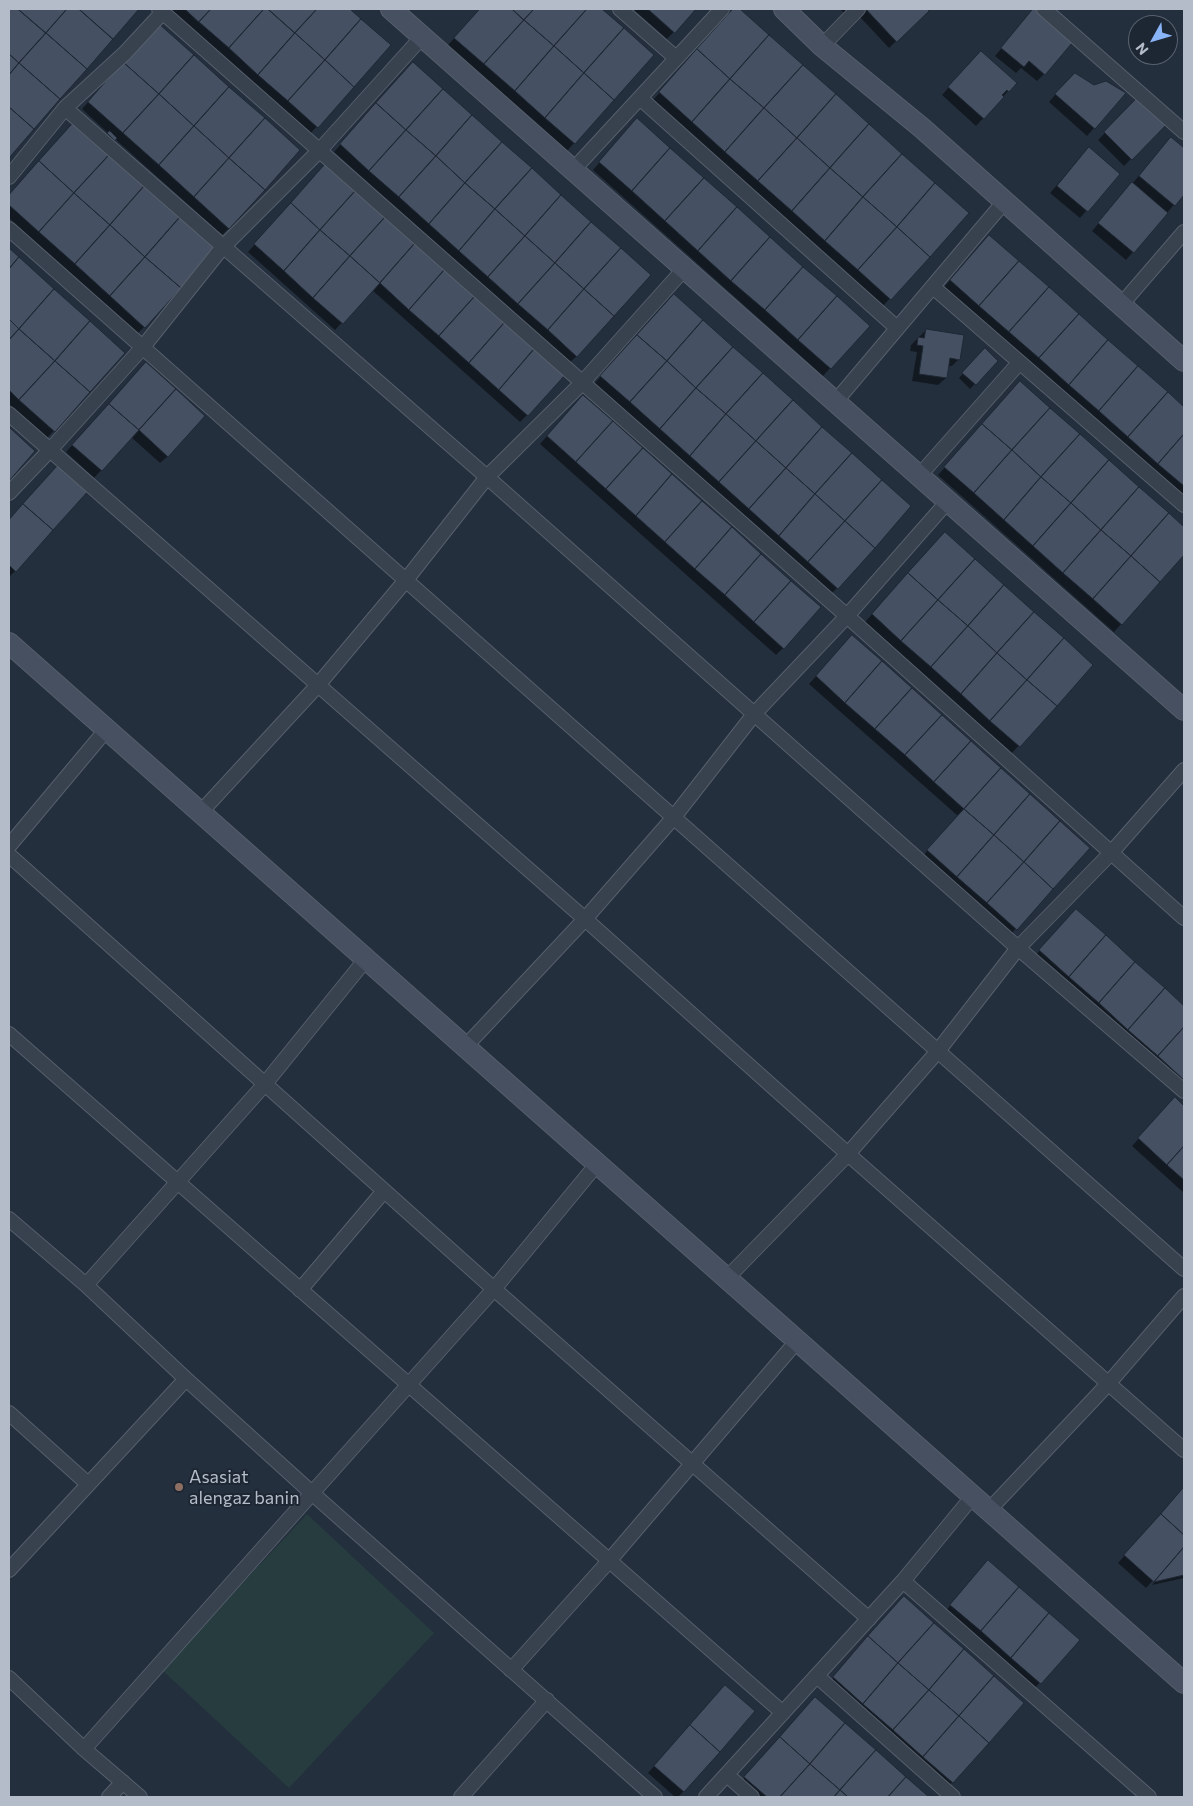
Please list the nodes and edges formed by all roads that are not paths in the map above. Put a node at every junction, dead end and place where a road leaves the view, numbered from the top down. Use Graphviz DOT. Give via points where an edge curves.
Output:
graph roads {
  1 [pos="391,9"];
  2 [pos="620,9"];
  3 [pos="722,9"];
  4 [pos="784,9"];
  5 [pos="858,9"];
  6 [pos="1044,9"];
  7 [pos="161,10"];
  8 [pos="422,37"];
  9 [pos="822,46"];
  10 [pos="676,58"];
  11 [pos="640,98"];
  12 [pos="65,108"];
  13 [pos="1184,132"];
  14 [pos="319,151"];
  15 [pos="574,169"];
  16 [pos="9,177"];
  17 [pos="1004,202"];
  18 [pos="9,229"];
  19 [pos="1184,232"];
  20 [pos="222,248"];
  21 [pos="685,268"];
  22 [pos="933,287"];
  23 [pos="1121,305"];
  24 [pos="897,328"];
  25 [pos="142,347"];
  26 [pos="1184,361"];
  27 [pos="1019,363"];
  28 [pos="582,383"];
  29 [pos="836,401"];
  30 [pos="9,414"];
  31 [pos="50,450"];
  32 [pos="919,476"];
  33 [pos="487,477"];
  34 [pos="9,493"];
  35 [pos="948,501"];
  36 [pos="1184,505"];
  37 [pos="406,580"];
  38 [pos="847,616"];
  39 [pos="9,643"];
  40 [pos="318,685"];
  41 [pos="1184,710"];
  42 [pos="754,713"];
  43 [pos="106,730"];
  44 [pos="1184,770"];
  45 [pos="200,812"];
  46 [pos="674,817"];
  47 [pos="9,846"];
  48 [pos="1111,853"];
  49 [pos="9,855"];
  50 [pos="1184,918"];
  51 [pos="585,919"];
  52 [pos="1018,948"];
  53 [pos="366,960"];
  54 [pos="9,1034"];
  55 [pos="465,1047"];
  56 [pos="938,1051"];
  57 [pos="264,1085"];
  58 [pos="1184,1091"];
  59 [pos="848,1154"];
  60 [pos="597,1164"];
  61 [pos="178,1182"];
  62 [pos="384,1191"];
  63 [pos="9,1219"];
  64 [pos="1184,1269"];
  65 [pos="727,1278"];
  66 [pos="86,1285"];
  67 [pos="494,1289"];
  68 [pos="300,1290"];
  69 [pos="1184,1296"];
  70 [pos="797,1341"];
  71 [pos="186,1379"];
  72 [pos="408,1384"];
  73 [pos="1108,1384"];
  74 [pos="9,1413"];
  75 [pos="1184,1450"];
  76 [pos="693,1463"];
  77 [pos="88,1484"];
  78 [pos="313,1494"];
  79 [pos="973,1496"];
  80 [pos="989,1510"];
  81 [pos="609,1561"];
  82 [pos="9,1570"];
  83 [pos="903,1582"];
  84 [pos="869,1619"];
  85 [pos="511,1670"];
  86 [pos="817,1676"];
  87 [pos="9,1678"];
  88 [pos="1184,1683"];
  89 [pos="547,1700"];
  90 [pos="783,1713"];
  91 [pos="84,1749"];
  92 [pos="727,1775"];
  93 [pos="123,1782"];
  94 [pos="109,1797"];
  95 [pos="140,1797"];
  96 [pos="461,1797"];
  97 [pos="655,1797"];
  98 [pos="706,1797"];
  99 [pos="752,1797"];
  100 [pos="953,1797"];
  101 [pos="1149,1797"];
  1 -- 8 [label="street"];
  2 -- 10 [label="street"];
  3 -- 10 [label="street"];
  4 -- 9 [label="street"];
  5 -- 9 [label="street"];
  6 -- 13 [label="street"];
  7 -- 12 [label="street" via="126,53"];
  7 -- 14 [label="street"];
  8 -- 14 [label="street"];
  8 -- 15 [label="street"];
  9 -- 17 [label="street" via="922,128"];
  10 -- 11 [label="street"];
  11 -- 15 [label="street"];
  11 -- 24 [label="street"];
  12 -- 16 [label="street"];
  12 -- 20 [label="street"];
  14 -- 20 [label="street"];
  14 -- 28 [label="street"];
  15 -- 21 [label="street"];
  17 -- 22 [label="street"];
  17 -- 23 [label="street"];
  18 -- 25 [label="street"];
  19 -- 23 [label="street"];
  20 -- 25 [label="street"];
  20 -- 33 [label="street"];
  21 -- 28 [label="street"];
  21 -- 29 [label="street"];
  22 -- 24 [label="street"];
  22 -- 27 [label="street"];
  23 -- 26 [label="street"];
  24 -- 29 [label="street"];
  25 -- 31 [label="street"];
  25 -- 37 [label="street"];
  27 -- 32 [label="street"];
  27 -- 36 [label="street"];
  28 -- 33 [label="street"];
  28 -- 38 [label="street"];
  29 -- 32 [label="street"];
  30 -- 31 [label="street"];
  31 -- 34 [label="street"];
  31 -- 40 [label="street"];
  32 -- 35 [label="street"];
  33 -- 37 [label="street"];
  33 -- 42 [label="street"];
  35 -- 38 [label="street"];
  35 -- 41 [label="street"];
  37 -- 40 [label="street"];
  37 -- 46 [label="street"];
  38 -- 42 [label="street"];
  38 -- 48 [label="street"];
  39 -- 43 [label="street"];
  40 -- 45 [label="street"];
  40 -- 51 [label="street"];
  42 -- 46 [label="street"];
  42 -- 52 [label="street"];
  43 -- 45 [label="street"];
  43 -- 47 [label="street"];
  44 -- 48 [label="street"];
  45 -- 53 [label="street"];
  46 -- 51 [label="street"];
  46 -- 56 [label="street"];
  48 -- 50 [label="street"];
  48 -- 52 [label="street"];
  49 -- 57 [label="street"];
  51 -- 55 [label="street"];
  51 -- 59 [label="street"];
  52 -- 56 [label="street"];
  52 -- 58 [label="street"];
  53 -- 55 [label="street"];
  53 -- 57 [label="street"];
  54 -- 61 [label="street"];
  55 -- 60 [label="street"];
  56 -- 59 [label="street"];
  56 -- 64 [label="street"];
  57 -- 61 [label="street"];
  57 -- 62 [label="street"];
  59 -- 65 [label="street"];
  59 -- 73 [label="street"];
  60 -- 65 [label="street"];
  60 -- 67 [label="street"];
  61 -- 66 [label="street"];
  61 -- 68 [label="street"];
  62 -- 67 [label="street"];
  62 -- 68 [label="street"];
  63 -- 66 [label="street"];
  65 -- 70 [label="street"];
  66 -- 71 [label="street"];
  67 -- 72 [label="street"];
  67 -- 76 [label="street"];
  68 -- 72 [label="street"];
  69 -- 73 [label="street"];
  70 -- 76 [label="street"];
  70 -- 79 [label="street"];
  71 -- 77 [label="street"];
  71 -- 78 [label="street"];
  72 -- 78 [label="street"];
  72 -- 81 [label="street"];
  73 -- 75 [label="street"];
  73 -- 80 [label="street"];
  74 -- 77 [label="street"];
  76 -- 81 [label="street"];
  76 -- 84 [label="street"];
  77 -- 82 [label="street"];
  78 -- 85 [label="street"];
  78 -- 91 [label="street"];
  79 -- 80 [label="street"];
  79 -- 83 [label="street"];
  80 -- 88 [label="street"];
  81 -- 85 [label="street"];
  81 -- 90 [label="street"];
  83 -- 84 [label="street"];
  83 -- 101 [label="street"];
  84 -- 86 [label="street"];
  85 -- 89 [label="street"];
  86 -- 90 [label="street"];
  86 -- 100 [label="street"];
  87 -- 91 [label="street"];
  89 -- 96 [label="street"];
  89 -- 97 [label="street"];
  90 -- 92 [label="street"];
  91 -- 93 [label="street"];
  92 -- 98 [label="street"];
  92 -- 99 [label="street"];
  93 -- 94 [label="street"];
  93 -- 95 [label="street"];
}
